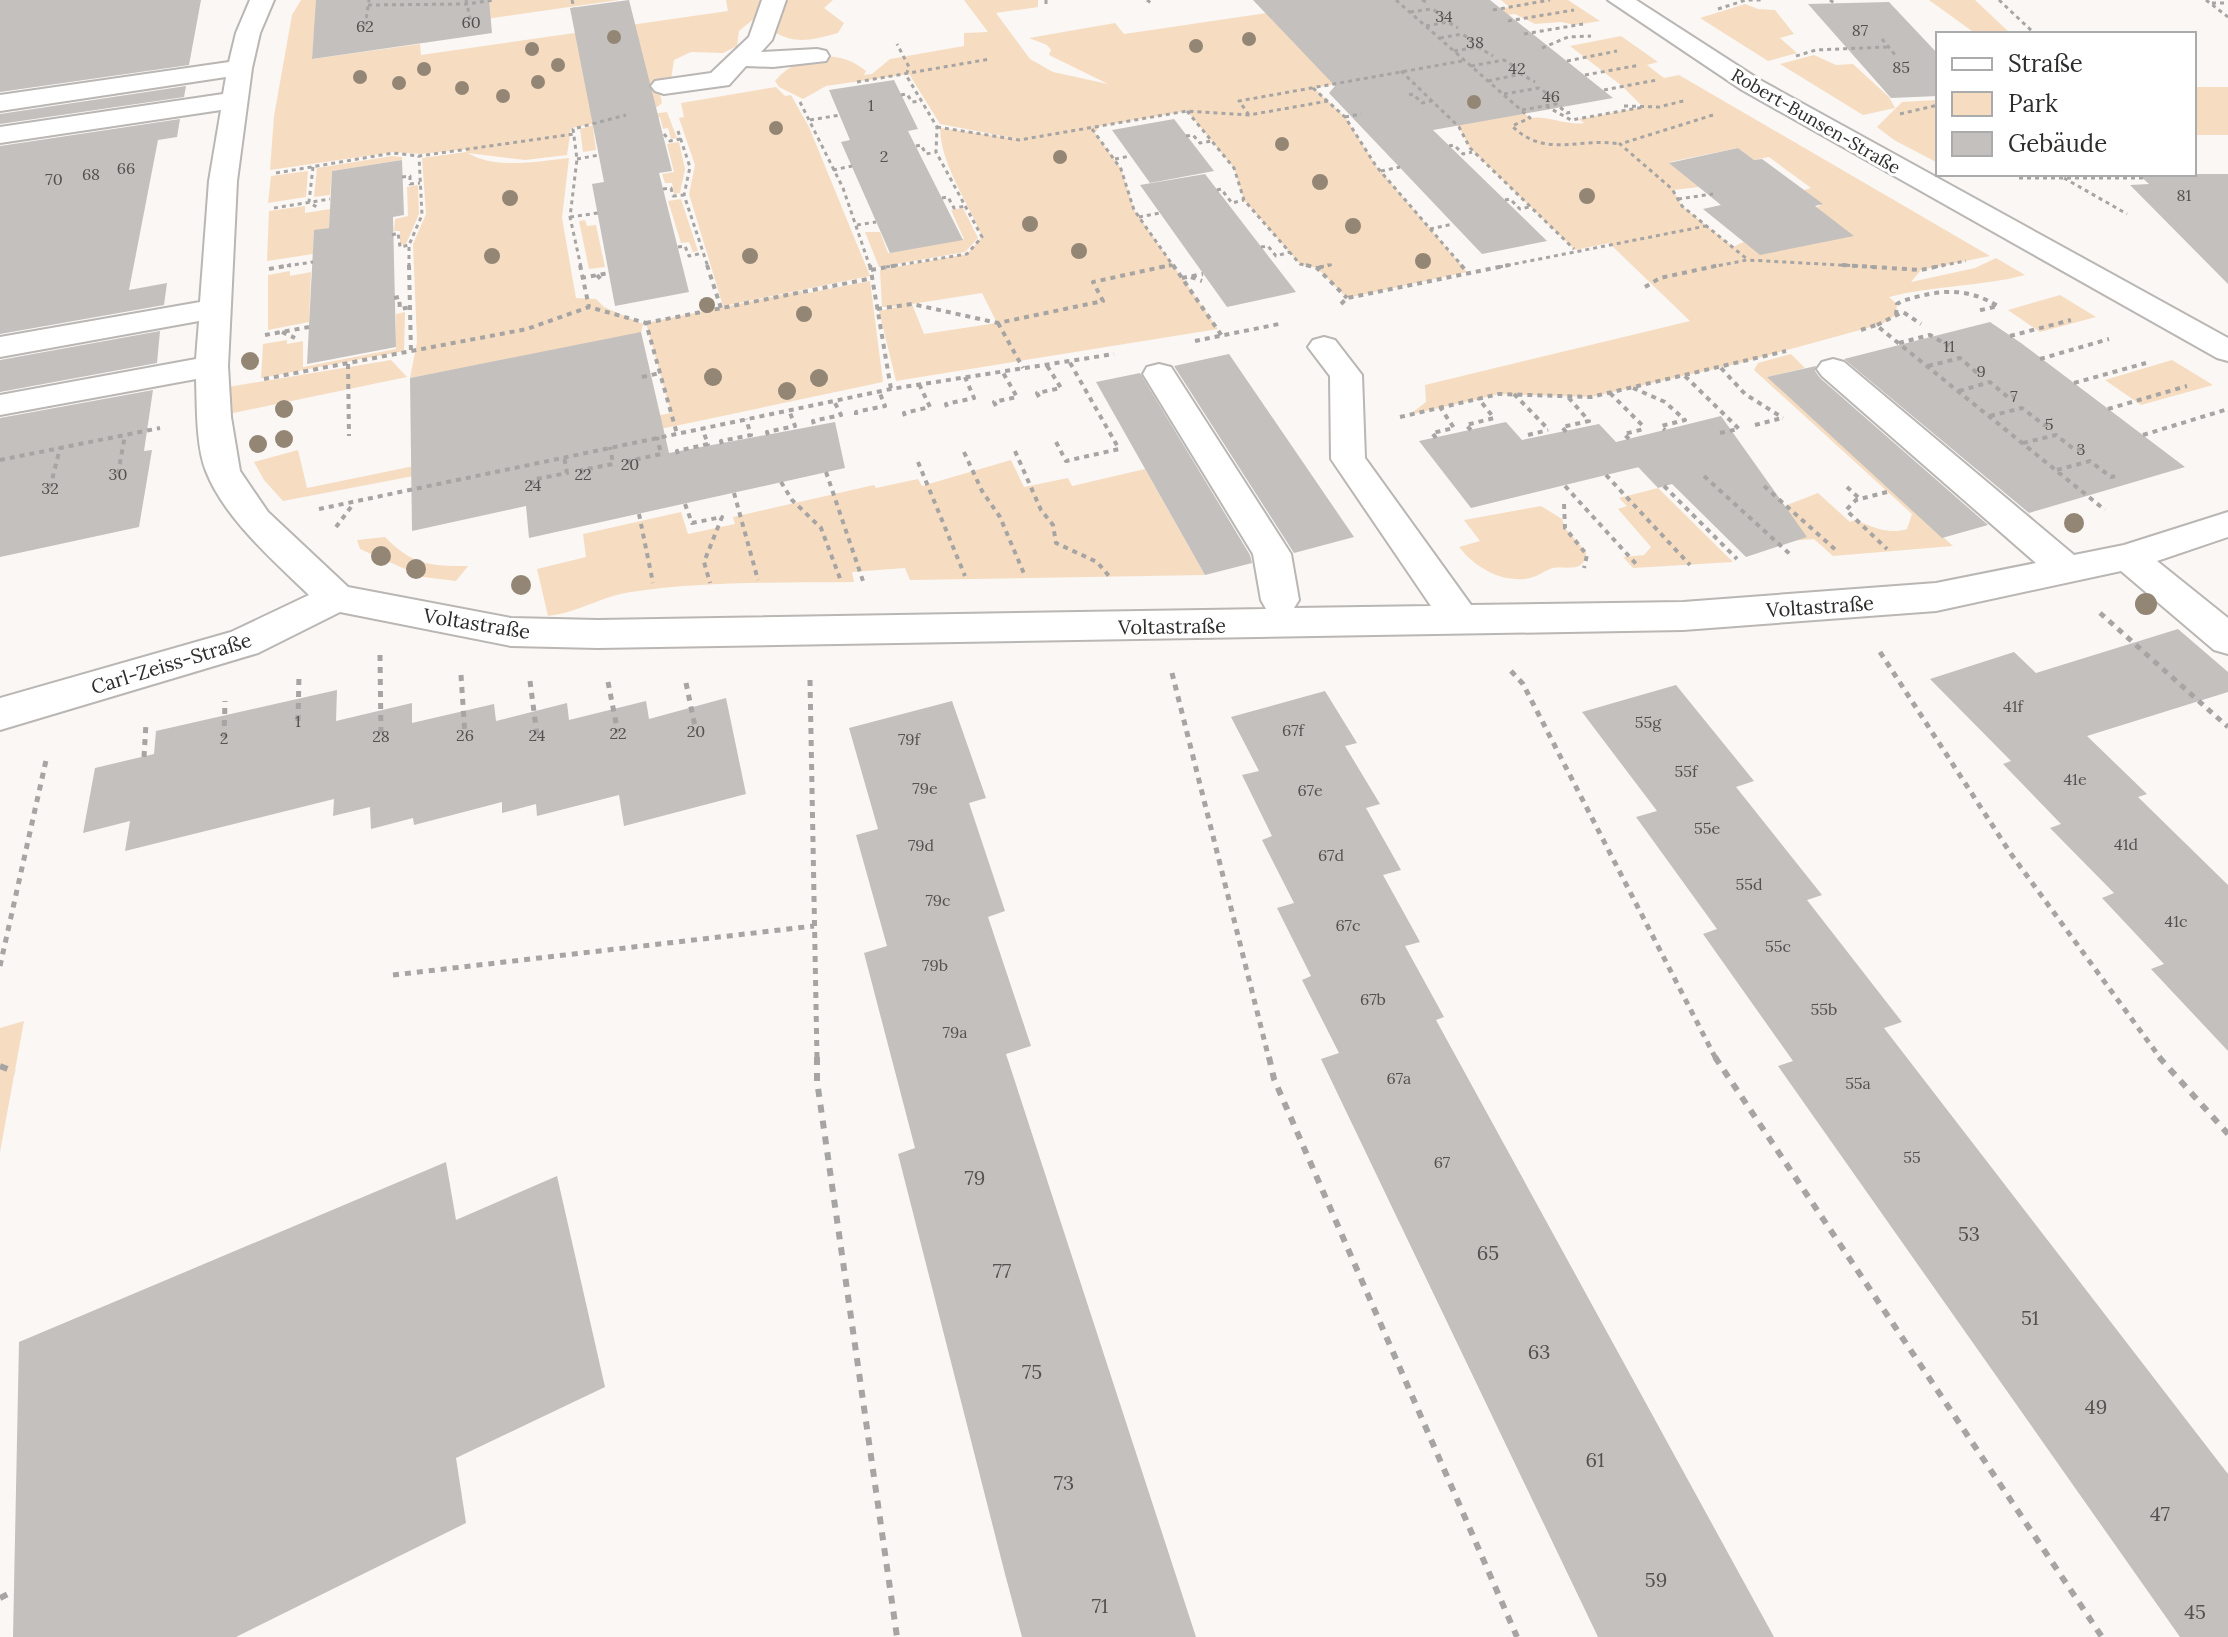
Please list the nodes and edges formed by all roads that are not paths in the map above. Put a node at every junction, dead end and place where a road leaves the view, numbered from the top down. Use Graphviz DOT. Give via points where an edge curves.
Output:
graph roads {
  1 [pos="262,0"];
  2 [pos="774,0"];
  3 [pos="1620,0"];
  4 [pos="817,56"];
  5 [pos="741,58"];
  6 [pos="240,68"];
  7 [pos="664,86"];
  8 [pos="235,100"];
  9 [pos="0,103"];
  10 [pos="0,135"];
  11 [pos="215,309"];
  12 [pos="0,347"];
  13 [pos="2228,351"];
  14 [pos="1335,361"];
  15 [pos="1833,369"];
  16 [pos="1159,374"];
  17 [pos="213,390"];
  18 [pos="0,405"];
  19 [pos="2228,524"];
  20 [pos="2141,554"];
  21 [pos="2069,571"];
  22 [pos="336,598"];
  23 [pos="1280,600"];
  24 [pos="1461,620"];
  25 [pos="2228,640"];
  26 [pos="0,714"];
  1 -- 6 [label="street"];
  2 -- 5 [label="street" via="760,40"];
  3 -- 13 [label="street, Robert-Bunsen-Straße" via="1733,75"];
  4 -- 5 [label="street"];
  5 -- 7 [label="street" via="720,80"];
  6 -- 8 [label="street"];
  6 -- 9 [label="street"];
  8 -- 10 [label="street"];
  8 -- 11 [label="street" via="223,181"];
  11 -- 12 [label="street"];
  11 -- 17 [label="street"];
  14 -- 24 [label="street" via="1348,459"];
  15 -- 21 [label="street"];
  16 -- 23 [label="street" via="1272,554"];
  17 -- 18 [label="street"];
  17 -- 22 [label="street" via="223,471 255,521"];
  19 -- 20 [label="street, Voltastraße"];
  20 -- 21 [label="street, Voltastraße"];
  20 -- 25 [label="street"];
  21 -- 24 [label="street, Voltastraße" via="1936,597 1850,604 1683,616"];
  22 -- 24 [label="street, Voltastraße" via="523,633"];
  22 -- 26 [label="street, Carl-Zeiss-Straße" via="244,643"];
}
